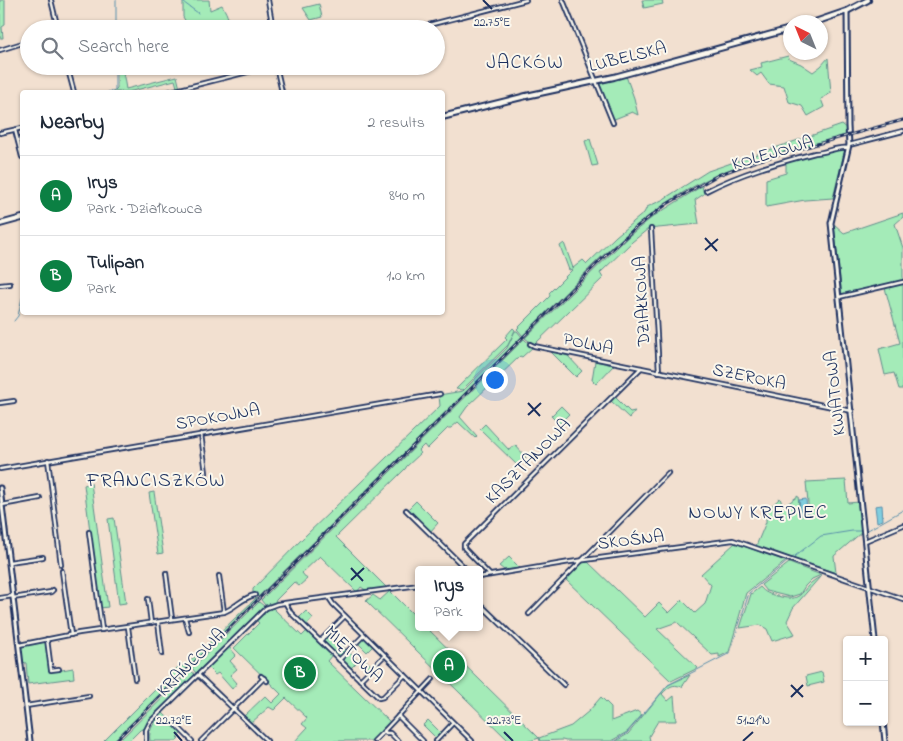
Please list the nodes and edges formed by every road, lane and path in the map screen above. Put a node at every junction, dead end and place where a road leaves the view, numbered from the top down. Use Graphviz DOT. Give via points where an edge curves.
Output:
graph roads {
  1 [pos="51,0"];
  2 [pos="268,0"];
  3 [pos="526,0"];
  4 [pos="563,0"];
  5 [pos="868,0"];
  6 [pos="847,11"];
  7 [pos="828,18"];
  8 [pos="56,20"];
  9 [pos="271,20"];
  10 [pos="445,21"];
  11 [pos="783,31"];
  12 [pos="20,44"];
  13 [pos="0,50"];
  14 [pos="69,75"];
  15 [pos="236,75"];
  16 [pos="278,75"];
  17 [pos="596,81"];
  18 [pos="73,90"];
  19 [pos="176,90"];
  20 [pos="282,90"];
  21 [pos="445,115"];
  22 [pos="613,123"];
  23 [pos="20,129"];
  24 [pos="15,130"];
  25 [pos="903,131"];
  26 [pos="0,133"];
  27 [pos="849,147"];
  28 [pos="20,149"];
  29 [pos="706,191"];
  30 [pos="20,219"];
  31 [pos="0,224"];
  32 [pos="651,229"];
  33 [pos="903,282"];
  34 [pos="10,284"];
  35 [pos="0,285"];
  36 [pos="839,297"];
  37 [pos="530,344"];
  38 [pos="641,368"];
  39 [pos="659,372"];
  40 [pos="440,394"];
  41 [pos="14,402"];
  42 [pos="0,403"];
  43 [pos="852,411"];
  44 [pos="201,434"];
  45 [pos="48,460"];
  46 [pos="0,469"];
  47 [pos="206,473"];
  48 [pos="668,473"];
  49 [pos="0,488"];
  50 [pos="40,498"];
  51 [pos="2,505"];
  52 [pos="406,510"];
  53 [pos="903,525"];
  54 [pos="89,532"];
  55 [pos="865,542"];
  56 [pos="43,557"];
  57 [pos="582,560"];
  58 [pos="9,562"];
  59 [pos="61,565"];
  60 [pos="463,566"];
  61 [pos="481,566"];
  62 [pos="483,568"];
  63 [pos="62,571"];
  64 [pos="166,572"];
  65 [pos="490,575"];
  66 [pos="219,576"];
  67 [pos="483,576"];
  68 [pos="415,586"];
  69 [pos="869,587"];
  70 [pos="52,590"];
  71 [pos="255,595"];
  72 [pos="13,597"];
  73 [pos="0,598"];
  74 [pos="329,598"];
  75 [pos="903,599"];
  76 [pos="148,600"];
  77 [pos="286,604"];
  78 [pos="483,607"];
  79 [pos="224,612"];
  80 [pos="529,614"];
  81 [pos="345,616"];
  82 [pos="185,618"];
  83 [pos="172,619"];
  84 [pos="158,622"];
  85 [pos="151,623"];
  86 [pos="128,626"];
  87 [pos="102,630"];
  88 [pos="189,632"];
  89 [pos="71,635"];
  90 [pos="364,635"];
  91 [pos="875,636"];
  92 [pos="47,639"];
  93 [pos="320,641"];
  94 [pos="19,645"];
  95 [pos="162,654"];
  96 [pos="385,655"];
  97 [pos="340,660"];
  98 [pos="59,669"];
  99 [pos="198,675"];
  100 [pos="404,675"];
  101 [pos="135,679"];
  102 [pos="433,679"];
  103 [pos="360,680"];
  104 [pos="267,681"];
  105 [pos="564,685"];
  106 [pos="421,691"];
  107 [pos="89,696"];
  108 [pos="26,706"];
  109 [pos="233,709"];
  110 [pos="398,716"];
  111 [pos="453,723"];
  112 [pos="175,724"];
  113 [pos="883,726"];
  114 [pos="385,732"];
  115 [pos="30,741"];
  116 [pos="146,741"];
  117 [pos="192,741"];
  118 [pos="201,741"];
  119 [pos="266,741"];
  120 [pos="374,741"];
  121 [pos="398,741"];
  122 [pos="423,741"];
  123 [pos="436,741"];
  124 [pos="472,741"];
  125 [pos="885,741"];
  1 -- 8 [label="street"];
  2 -- 9 [label="street"];
  3 -- 10 [label="street"];
  4 -- 17 [label="street"];
  5 -- 6 [label="main road"];
  6 -- 7 [label="main road"];
  6 -- 27 [label="street, KWIATOWA"];
  11 -- 17 [label="main road, LUBELSKA"];
  12 -- 13 [label="street"];
  14 -- 18 [label="street"];
  15 -- 19 [label="street"];
  16 -- 20 [label="street"];
  17 -- 21 [label="main road, LUBELSKA"];
  17 -- 22 [label="street"];
  23 -- 24 [label="street"];
  24 -- 26 [label="street"];
  24 -- 28 [label="street"];
  25 -- 27 [label="street, KOLEJOWA"];
  27 -- 29 [label="street, KOLEJOWA" via="750,171"];
  27 -- 36 [label="street, KWIATOWA" via="832,217"];
  30 -- 31 [label="main road"];
  32 -- 39 [label="street, DZIAŁKOWA"];
  33 -- 36 [label="street"];
  34 -- 35 [label="street"];
  36 -- 43 [label="street, KWIATOWA"];
  37 -- 38 [label="street, POLNA"];
  38 -- 39 [label="street, SZEROKA"];
  38 -- 61 [label="street, KASZTANOWA" via="464,544"];
  39 -- 43 [label="street, SZEROKA"];
  40 -- 44 [label="street, SPOKOJNA"];
  41 -- 42 [label="street"];
  43 -- 55 [label="street, KWIATOWA"];
  44 -- 45 [label="street, SPOKOJNA"];
  44 -- 47 [label="street"];
  45 -- 46 [label="street, SPOKOJNA"];
  45 -- 59 [label="street"];
  48 -- 57 [label="street"];
  49 -- 51 [label="street"];
  50 -- 51 [label="street"];
  51 -- 58 [label="street"];
  52 -- 60 [label="street"];
  53 -- 55 [label="street"];
  54 -- 87 [label="street"];
  55 -- 69 [label="street, KWIATOWA"];
  56 -- 58 [label="street"];
  57 -- 65 [label="street, SKOŚNA"];
  57 -- 69 [label="street, SKOŚNA" via="733,540"];
  57 -- 80 [label="street"];
  58 -- 72 [label="street"];
  62 -- 65 [label="street, KASZTANOWA"];
  63 -- 89 [label="street"];
  64 -- 83 [label="street"];
  65 -- 67 [label="street, SKOŚNA"];
  66 -- 79 [label="street"];
  68 -- 74 [label="street"];
  69 -- 75 [label="street, SKOŚNA"];
  69 -- 91 [label="street, KWIATOWA"];
  70 -- 72 [label="street"];
  71 -- 79 [label="street"];
  72 -- 73 [label="street"];
  72 -- 94 [label="street"];
  74 -- 77 [label="street"];
  74 -- 81 [label="street"];
  76 -- 85 [label="street"];
  77 -- 93 [label="street, MIĘTOWA"];
  77 -- 99 [label="street, KRAŃCOWA" via="266,608"];
  78 -- 105 [label="street"];
  79 -- 82 [label="street"];
  81 -- 90 [label="street"];
  81 -- 93 [label="street"];
  82 -- 83 [label="street"];
  82 -- 88 [label="street"];
  83 -- 84 [label="street"];
  84 -- 85 [label="street"];
  84 -- 95 [label="street"];
  85 -- 86 [label="street"];
  86 -- 87 [label="street"];
  86 -- 101 [label="street"];
  87 -- 89 [label="street"];
  89 -- 92 [label="street"];
  90 -- 96 [label="street"];
  90 -- 97 [label="street"];
  92 -- 94 [label="street"];
  92 -- 98 [label="street" via="52,670"];
  93 -- 97 [label="street, MIĘTOWA"];
  94 -- 108 [label="street"];
  96 -- 100 [label="street"];
  96 -- 103 [label="street"];
  97 -- 103 [label="street, MIĘTOWA"];
  99 -- 109 [label="street"];
  99 -- 116 [label="street, KRAŃCOWA" via="150,722"];
  100 -- 103 [label="street, MIĘTOWA" via="381,698"];
  100 -- 106 [label="street"];
  102 -- 106 [label="street"];
  104 -- 109 [label="street" via="262,677"];
  106 -- 110 [label="street"];
  106 -- 111 [label="street"];
  107 -- 108 [label="street"];
  108 -- 115 [label="street"];
  109 -- 118 [label="street"];
  109 -- 119 [label="street"];
  110 -- 114 [label="street"];
  110 -- 122 [label="street"];
  111 -- 123 [label="street"];
  111 -- 124 [label="street"];
  112 -- 117 [label="street"];
  113 -- 125 [label="street"];
  114 -- 120 [label="street"];
  114 -- 121 [label="street"];
}
